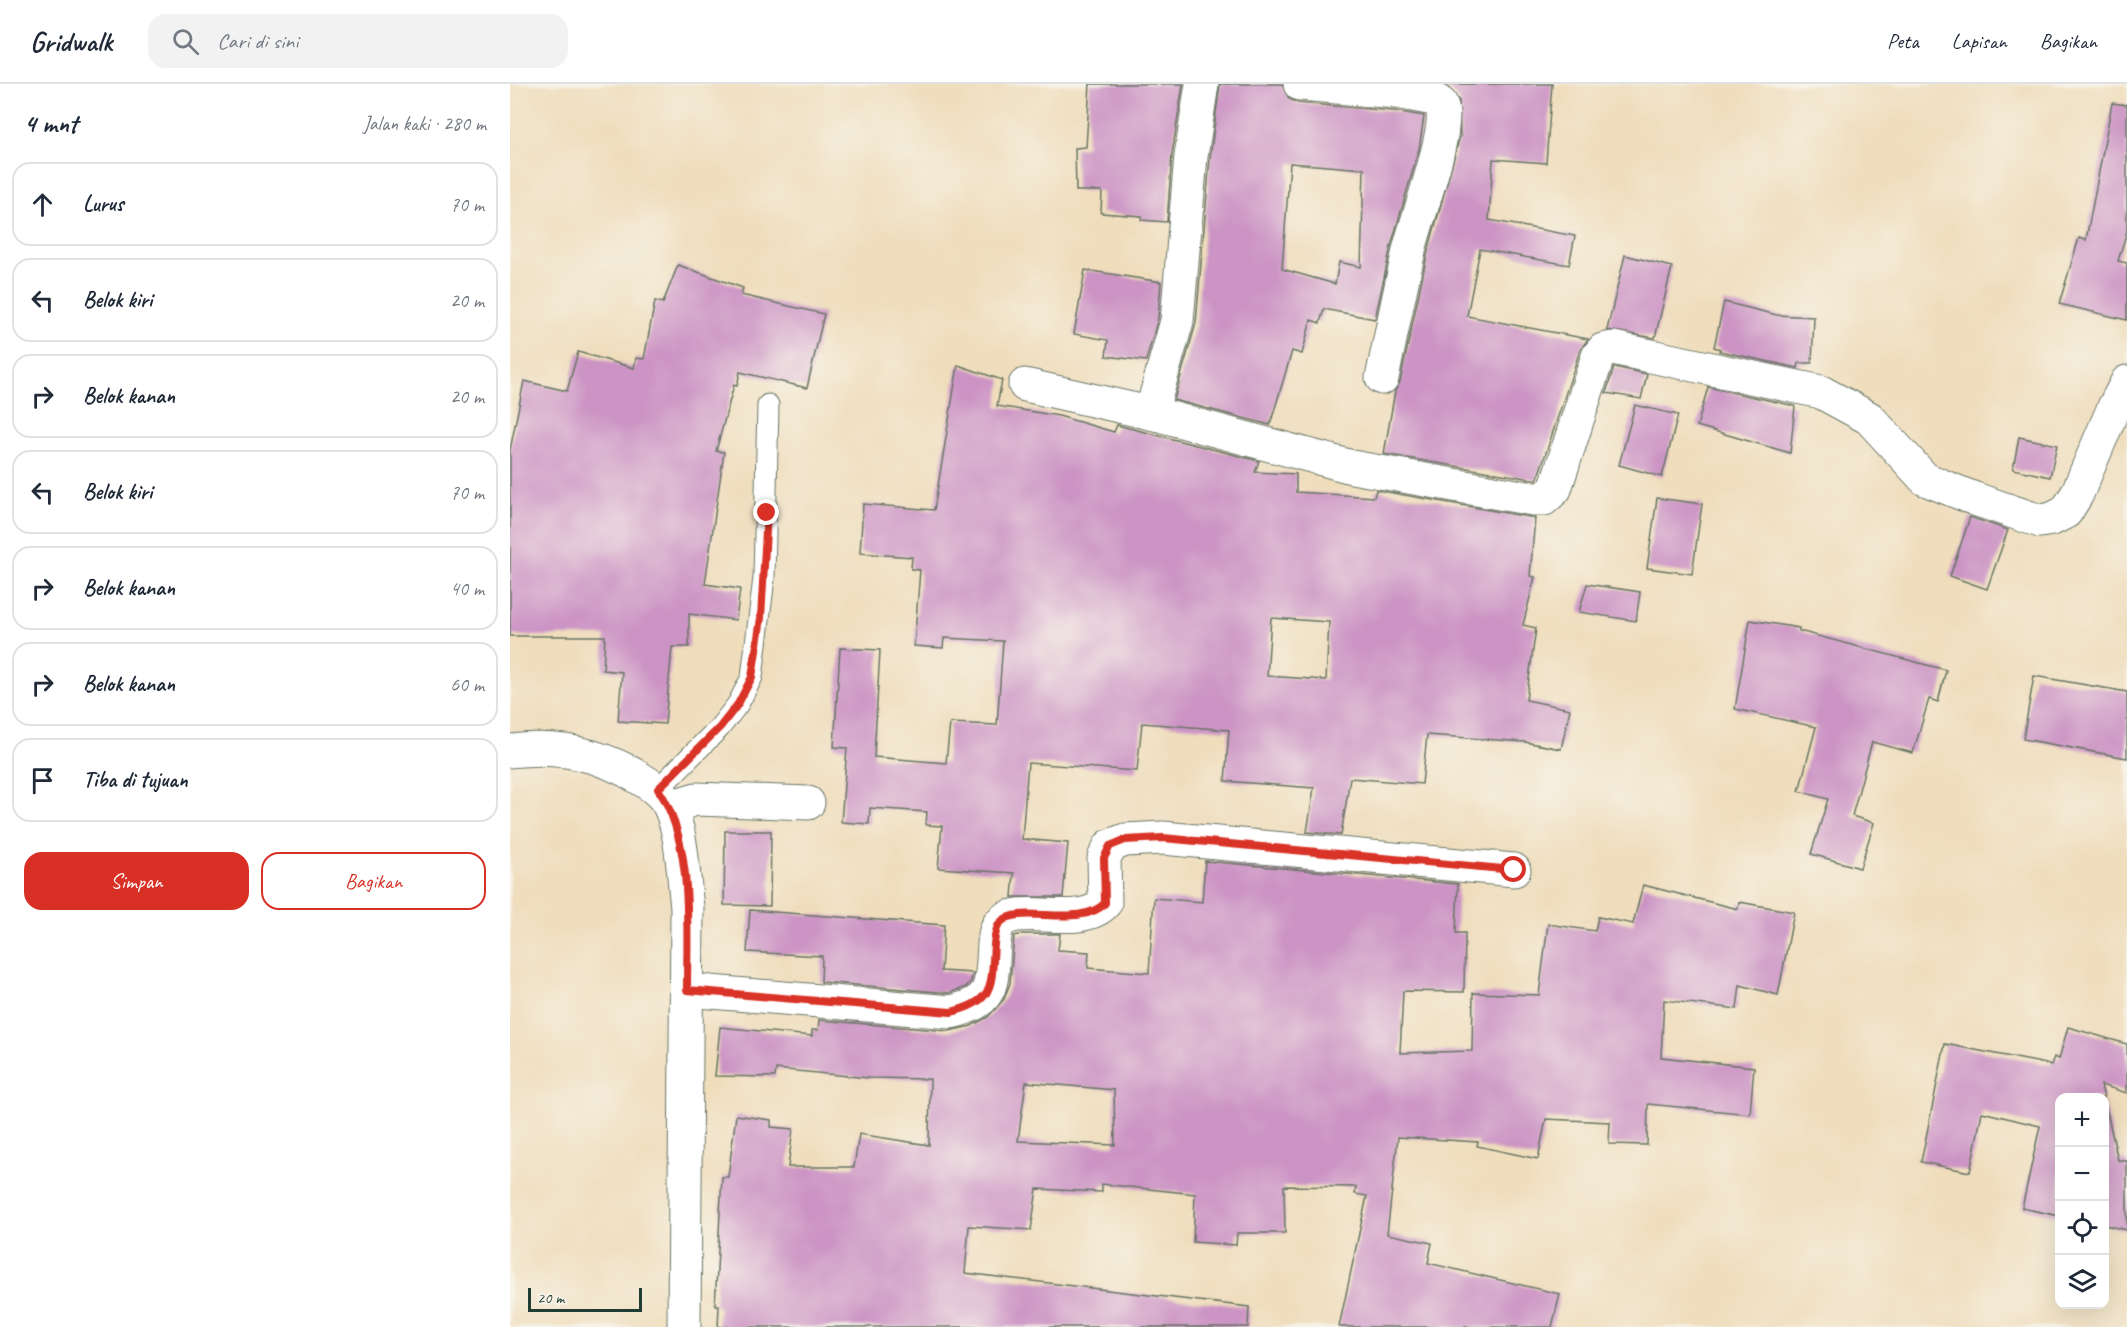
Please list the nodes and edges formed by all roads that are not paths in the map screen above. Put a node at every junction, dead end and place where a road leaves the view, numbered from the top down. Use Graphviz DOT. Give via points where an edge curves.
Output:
graph roads {
  1 [pos="1202,84"];
  2 [pos="1300,84"];
  3 [pos="1398,88"];
  4 [pos="1382,378"];
  5 [pos="2127,382"];
  6 [pos="1025,385"];
  7 [pos="768,405"];
  8 [pos="1151,413"];
  9 [pos="510,751"];
  10 [pos="664,798"];
  11 [pos="808,803"];
  12 [pos="1514,870"];
  13 [pos="687,990"];
  14 [pos="684,1327"];
  1 -- 8 [label="street" via="1191,156 1177,321"];
  2 -- 3 [label="street"];
  3 -- 4 [label="street" via="1434,99 1444,116 1430,184 1409,248"];
  5 -- 8 [label="street" via="2066,512 2040,521 1924,479 1869,418 1821,392 1613,348 1598,356 1555,489 1544,499 1352,467"];
  6 -- 8 [label="street"];
  7 -- 10 [label="lane" via="764,578 752,677 738,704"];
  9 -- 10 [label="street" via="541,747 585,753 621,766"];
  10 -- 11 [label="street"];
  10 -- 13 [label="street" via="680,849 687,907"];
  12 -- 13 [label="street" via="1163,838 1125,840 1110,846 1104,858 1105,903 1097,911 1013,915 1001,921 995,932 991,989 981,1002 967,1008 951,1012"];
  13 -- 14 [label="street"];
}
